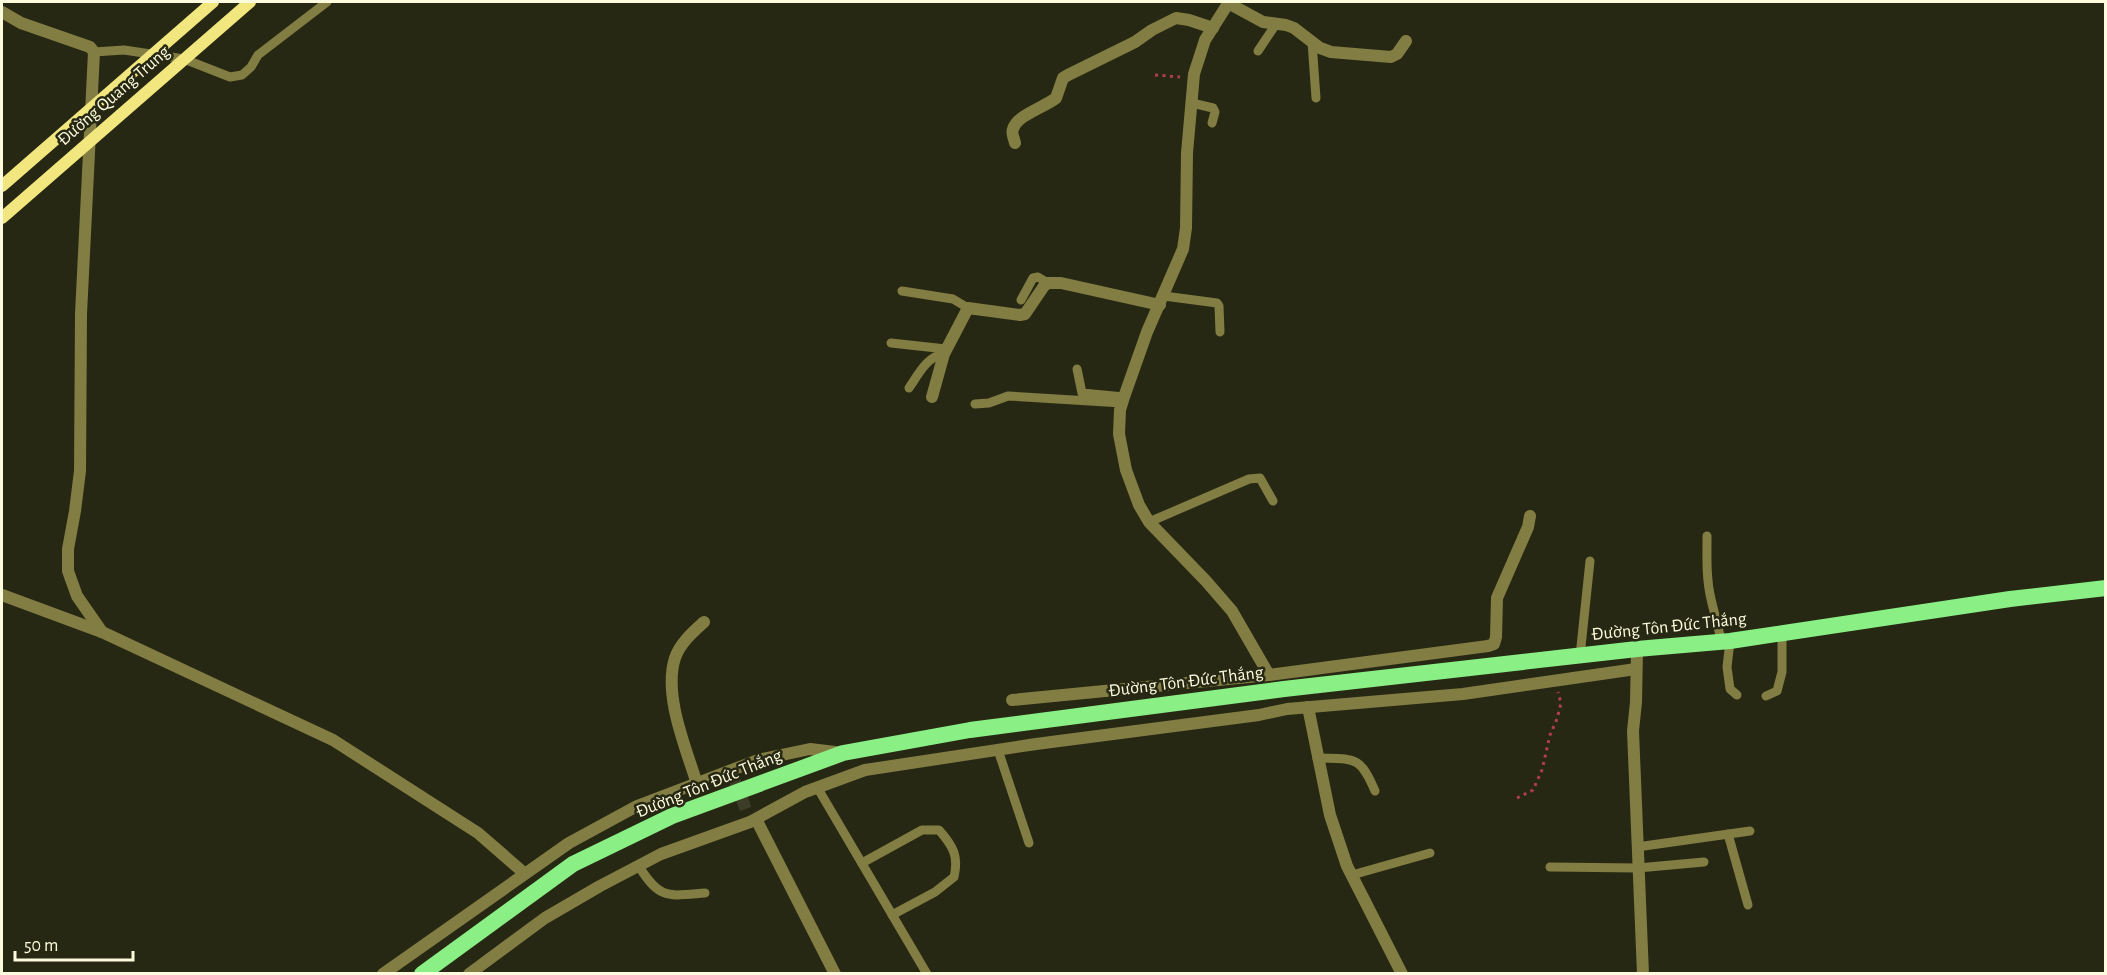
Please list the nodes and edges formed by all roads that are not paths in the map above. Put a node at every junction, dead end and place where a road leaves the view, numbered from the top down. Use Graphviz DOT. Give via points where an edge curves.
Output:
graph roads {
  1 [pos="213,2"];
  2 [pos="250,2"];
  3 [pos="327,2"];
  4 [pos="1229,2"];
  5 [pos="2,12"];
  6 [pos="1276,24"];
  7 [pos="1213,28"];
  8 [pos="1406,41"];
  9 [pos="1312,42"];
  10 [pos="1258,51"];
  11 [pos="94,52"];
  12 [pos="153,54"];
  13 [pos="184,59"];
  14 [pos="1316,98"];
  15 [pos="1192,103"];
  16 [pos="91,108"];
  17 [pos="1212,123"];
  18 [pos="90,141"];
  19 [pos="1015,143"];
  20 [pos="2,186"];
  21 [pos="2,218"];
  22 [pos="1048,283"];
  23 [pos="902,291"];
  24 [pos="1021,300"];
  25 [pos="1162,300"];
  26 [pos="969,308"];
  27 [pos="1220,332"];
  28 [pos="891,343"];
  29 [pos="945,352"];
  30 [pos="1077,369"];
  31 [pos="909,388"];
  32 [pos="932,397"];
  33 [pos="1123,400"];
  34 [pos="975,404"];
  35 [pos="1273,501"];
  36 [pos="1530,516"];
  37 [pos="1149,522"];
  38 [pos="1707,536"];
  39 [pos="1590,561"];
  40 [pos="2106,588"];
  41 [pos="2,595"];
  42 [pos="704,622"];
  43 [pos="102,632"];
  44 [pos="1782,634"];
  45 [pos="1725,641"];
  46 [pos="1637,649"];
  47 [pos="1580,656"];
  48 [pos="1636,669"];
  49 [pos="1278,679"];
  50 [pos="1737,694"];
  51 [pos="1766,696"];
  52 [pos="1012,700"];
  53 [pos="1308,707"];
  54 [pos="1287,709"];
  55 [pos="998,750"];
  56 [pos="843,753"];
  57 [pos="1317,758"];
  58 [pos="823,761"];
  59 [pos="831,782"];
  60 [pos="697,784"];
  61 [pos="817,788"];
  62 [pos="1375,791"];
  63 [pos="751,818"];
  64 [pos="1750,831"];
  65 [pos="1728,834"];
  66 [pos="1029,843"];
  67 [pos="1637,847"];
  68 [pos="1430,853"];
  69 [pos="1704,862"];
  70 [pos="862,863"];
  71 [pos="639,866"];
  72 [pos="1550,867"];
  73 [pos="1638,868"];
  74 [pos="524,873"];
  75 [pos="1352,875"];
  76 [pos="705,893"];
  77 [pos="1748,905"];
  78 [pos="892,915"];
  79 [pos="383,974"];
  80 [pos="422,974"];
  81 [pos="469,974"];
  82 [pos="836,974"];
  83 [pos="927,974"];
  84 [pos="1402,974"];
  85 [pos="1643,974"];
  1 -- 12 [label="main road, Đường Quang Trung"];
  2 -- 13 [label="main road, Đường Quang Trung"];
  3 -- 13 [label="lane" via="258,56 242,75 230,77"];
  4 -- 6 [label="street" via="1256,20"];
  4 -- 7 [label="street"];
  5 -- 11 [label="street"];
  6 -- 9 [label="street" via="1294,28"];
  6 -- 10 [label="lane"];
  7 -- 15 [label="street" via="1205,40 1194,79"];
  7 -- 19 [label="street" via="1176,18 1068,75 1063,78 1056,98 1014,126"];
  8 -- 9 [label="street" via="1397,54 1384,57 1331,52"];
  9 -- 14 [label="lane"];
  11 -- 12 [label="lane" via="124,50"];
  11 -- 16 [label="street"];
  12 -- 13 [label="lane"];
  12 -- 16 [label="main road, Đường Quang Trung"];
  13 -- 18 [label="main road, Đường Quang Trung"];
  15 -- 17 [label="lane" via="1213,108"];
  15 -- 25 [label="street" via="1183,249"];
  16 -- 18 [label="street"];
  16 -- 20 [label="main road, Đường Quang Trung"];
  18 -- 21 [label="main road, Đường Quang Trung"];
  18 -- 43 [label="street" via="81,314 80,471 68,571 77,596"];
  22 -- 24 [label="lane" via="1033,278"];
  22 -- 25 [label="street"];
  22 -- 26 [label="street" via="1025,314"];
  23 -- 26 [label="lane" via="952,299"];
  25 -- 27 [label="lane" via="1217,303"];
  25 -- 33 [label="street"];
  26 -- 29 [label="street"];
  28 -- 29 [label="lane"];
  29 -- 31 [label="lane" via="927,362"];
  29 -- 32 [label="street"];
  30 -- 33 [label="lane" via="1082,393"];
  33 -- 34 [label="lane" via="1008,396"];
  33 -- 37 [label="street" via="1119,434 1122,452 1139,505"];
  35 -- 37 [label="lane" via="1260,478 1249,479"];
  36 -- 49 [label="street" via="1497,598 1494,644"];
  37 -- 49 [label="street" via="1232,611"];
  38 -- 45 [label="lane" via="1711,600"];
  39 -- 47 [label="lane"];
  40 -- 44 [label="highway, Đường Tôn Đức Thắng"];
  41 -- 43 [label="street"];
  42 -- 60 [label="street" via="681,646 673,675 673,708"];
  43 -- 74 [label="street" via="333,740 478,833"];
  44 -- 45 [label="highway, Đường Tôn Đức Thắng"];
  44 -- 51 [label="lane" via="1782,672 1777,691"];
  45 -- 46 [label="highway, Đường Tôn Đức Thắng"];
  45 -- 50 [label="lane" via="1730,689"];
  46 -- 47 [label="highway, Đường Tôn Đức Thắng"];
  46 -- 48 [label="street"];
  47 -- 49 [label="highway, Đường Tôn Đức Thắng"];
  48 -- 53 [label="street" via="1463,694"];
  48 -- 67 [label="street" via="1633,731"];
  49 -- 52 [label="street"];
  49 -- 54 [label="street"];
  49 -- 56 [label="highway, Đường Tôn Đức Thắng"];
  53 -- 54 [label="street"];
  53 -- 57 [label="street"];
  54 -- 55 [label="street"];
  55 -- 59 [label="street" via="865,770"];
  55 -- 66 [label="lane"];
  56 -- 58 [label="highway, Đường Tôn Đức Thắng"];
  56 -- 60 [label="street" via="810,749 758,760 733,776"];
  57 -- 62 [label="lane" via="1352,759 1366,769"];
  57 -- 75 [label="street" via="1330,815"];
  58 -- 59 [label="street"];
  58 -- 80 [label="highway, Đường Tôn Đức Thắng" via="672,816 573,864"];
  59 -- 61 [label="street"];
  60 -- 74 [label="street" via="636,806"];
  61 -- 63 [label="street"];
  61 -- 70 [label="lane"];
  63 -- 71 [label="street"];
  63 -- 82 [label="street"];
  64 -- 65 [label="lane"];
  65 -- 67 [label="lane"];
  65 -- 77 [label="lane"];
  67 -- 73 [label="street"];
  68 -- 75 [label="lane"];
  69 -- 73 [label="lane"];
  70 -- 78 [label="lane"];
  70 -- 78 [label="lane" via="922,830 939,830 949,842 957,862 954,877"];
  71 -- 76 [label="lane" via="656,889 667,896"];
  71 -- 81 [label="street" via="545,918"];
  72 -- 73 [label="lane"];
  73 -- 85 [label="street"];
  74 -- 79 [label="street"];
  75 -- 84 [label="street"];
  78 -- 83 [label="lane"];
}
